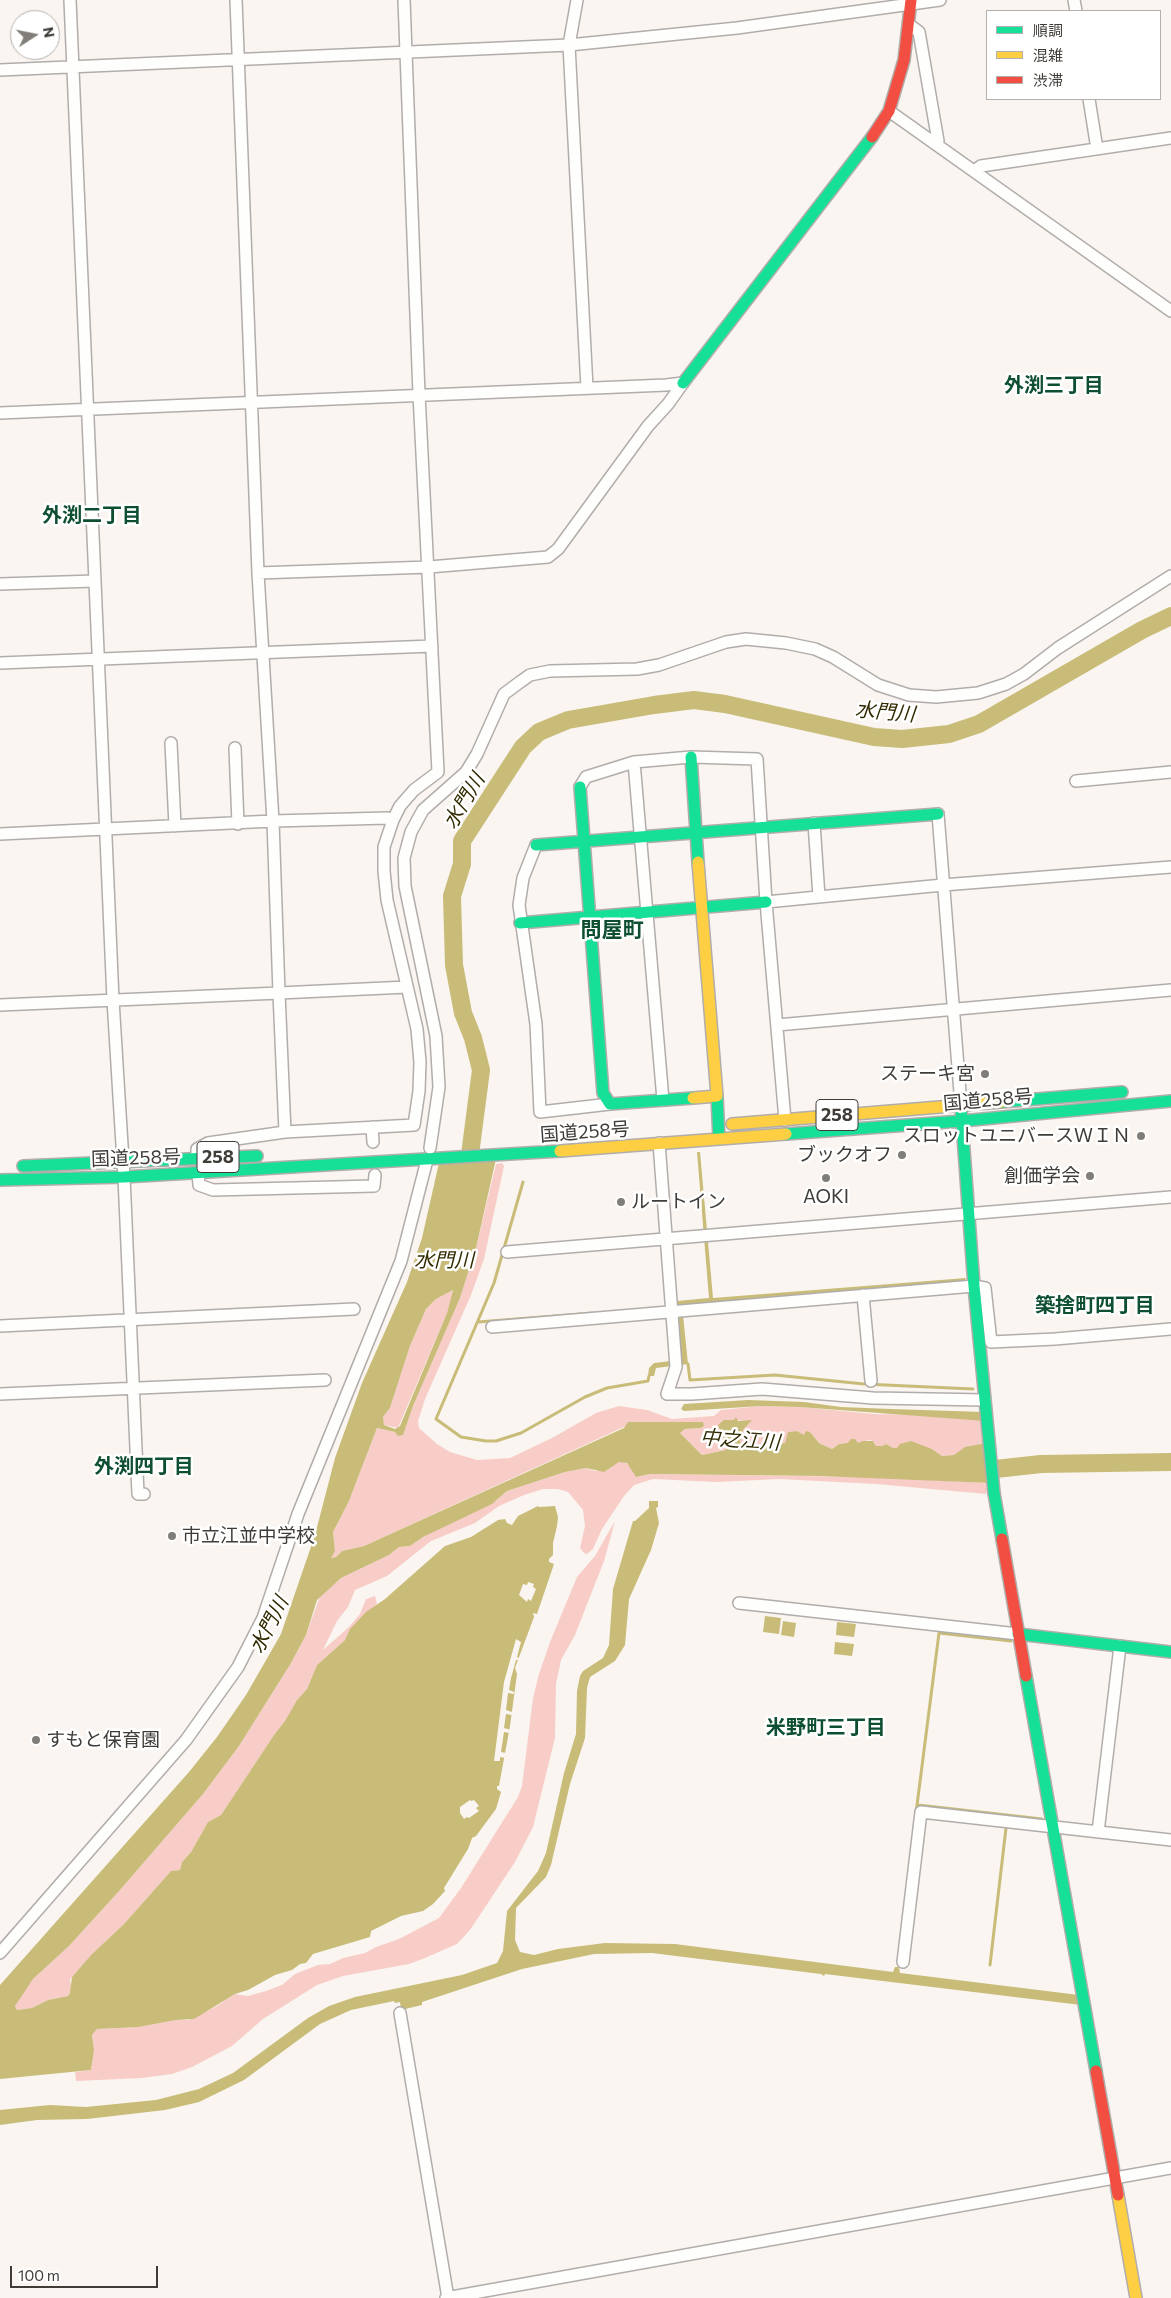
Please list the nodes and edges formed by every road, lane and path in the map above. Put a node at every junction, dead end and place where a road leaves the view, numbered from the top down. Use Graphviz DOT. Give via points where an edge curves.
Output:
graph roads {
  1 [pos="70,0"];
  2 [pos="236,0"];
  3 [pos="404,0"];
  4 [pos="576,0"];
  5 [pos="940,0"];
  6 [pos="912,2"];
  7 [pos="910,25"];
  8 [pos="569,45"];
  9 [pos="405,53"];
  10 [pos="238,60"];
  11 [pos="72,67"];
  12 [pos="0,70"];
  13 [pos="1089,100"];
  14 [pos="889,111"];
  15 [pos="1171,138"];
  16 [pos="936,144"];
  17 [pos="1096,149"];
  18 [pos="974,170"];
  19 [pos="1171,311"];
  20 [pos="683,383"];
  21 [pos="587,388"];
  22 [pos="419,394"];
  23 [pos="252,403"];
  24 [pos="88,409"];
  25 [pos="0,413"];
  26 [pos="429,567"];
  27 [pos="258,573"];
  28 [pos="1171,576"];
  29 [pos="95,581"];
  30 [pos="0,584"];
  31 [pos="432,646"];
  32 [pos="262,652"];
  33 [pos="99,658"];
  34 [pos="0,663"];
  35 [pos="171,743"];
  36 [pos="235,748"];
  37 [pos="691,757"];
  38 [pos="634,762"];
  39 [pos="1171,772"];
  40 [pos="1076,781"];
  41 [pos="580,787"];
  42 [pos="938,814"];
  43 [pos="393,820"];
  44 [pos="273,821"];
  45 [pos="238,824"];
  46 [pos="814,824"];
  47 [pos="175,826"];
  48 [pos="762,828"];
  49 [pos="106,830"];
  50 [pos="697,833"];
  51 [pos="0,834"];
  52 [pos="642,837"];
  53 [pos="584,841"];
  54 [pos="536,845"];
  55 [pos="1171,867"];
  56 [pos="943,885"];
  57 [pos="819,897"];
  58 [pos="766,902"];
  59 [pos="700,907"];
  60 [pos="648,912"];
  61 [pos="589,917"];
  62 [pos="520,923"];
  63 [pos="407,987"];
  64 [pos="1171,990"];
  65 [pos="279,993"];
  66 [pos="113,1000"];
  67 [pos="0,1004"];
  68 [pos="953,1009"];
  69 [pos="777,1025"];
  70 [pos="1133,1091"];
  71 [pos="717,1096"];
  72 [pos="663,1100"];
  73 [pos="1171,1101"];
  74 [pos="610,1104"];
  75 [pos="961,1105"];
  76 [pos="786,1120"];
  77 [pos="962,1121"];
  78 [pos="714,1126"];
  79 [pos="372,1127"];
  80 [pos="285,1132"];
  81 [pos="572,1138"];
  82 [pos="718,1139"];
  83 [pos="373,1142"];
  84 [pos="659,1144"];
  85 [pos="504,1150"];
  86 [pos="343,1152"];
  87 [pos="432,1154"];
  88 [pos="265,1156"];
  89 [pos="197,1158"];
  90 [pos="123,1162"];
  91 [pos="10,1166"];
  92 [pos="198,1173"];
  93 [pos="375,1175"];
  94 [pos="124,1177"];
  95 [pos="0,1180"];
  96 [pos="1171,1197"];
  97 [pos="969,1213"];
  98 [pos="666,1240"];
  99 [pos="507,1252"];
  100 [pos="974,1286"];
  101 [pos="864,1295"];
  102 [pos="354,1309"];
  103 [pos="678,1311"];
  104 [pos="130,1320"];
  105 [pos="0,1326"];
  106 [pos="492,1327"];
  107 [pos="1171,1329"];
  108 [pos="326,1380"];
  109 [pos="871,1381"];
  110 [pos="133,1389"];
  111 [pos="0,1394"];
  112 [pos="985,1403"];
  113 [pos="144,1494"];
  114 [pos="739,1603"];
  115 [pos="1018,1634"];
  116 [pos="1120,1646"];
  117 [pos="1171,1652"];
  118 [pos="1052,1826"];
  119 [pos="1098,1832"];
  120 [pos="1171,1840"];
  121 [pos="0,1953"];
  122 [pos="902,1962"];
  123 [pos="400,2013"];
  124 [pos="1171,2168"];
  125 [pos="1115,2179"];
  126 [pos="447,2298"];
  127 [pos="1136,2298"];
  1 -- 11 [label="street"];
  2 -- 10 [label="street"];
  3 -- 9 [label="street"];
  4 -- 8 [label="street"];
  5 -- 6 [label="street"];
  6 -- 7 [label="main road"];
  6 -- 8 [label="street" via="737,28"];
  7 -- 14 [label="main road"];
  7 -- 16 [label="street" via="919,32"];
  8 -- 9 [label="street"];
  8 -- 21 [label="street"];
  9 -- 10 [label="street"];
  9 -- 22 [label="street"];
  10 -- 11 [label="street"];
  10 -- 23 [label="street"];
  11 -- 12 [label="street"];
  11 -- 24 [label="street"];
  13 -- 17 [label="street"];
  14 -- 16 [label="street"];
  14 -- 20 [label="main road" via="866,146"];
  15 -- 17 [label="street"];
  16 -- 18 [label="street"];
  17 -- 18 [label="street" via="981,166"];
  18 -- 19 [label="street"];
  20 -- 21 [label="street"];
  20 -- 26 [label="street" via="558,549 548,557"];
  21 -- 22 [label="street"];
  22 -- 23 [label="street"];
  22 -- 26 [label="street"];
  23 -- 24 [label="street"];
  23 -- 27 [label="street"];
  24 -- 25 [label="street"];
  24 -- 29 [label="street"];
  26 -- 27 [label="street"];
  26 -- 31 [label="street"];
  27 -- 32 [label="street"];
  28 -- 87 [label="street" via="1018,677 978,693 936,698 909,695 878,685 816,649 746,639 726,642 637,670 550,671 530,675 514,686 504,694 466,772 423,810 411,832 404,858 405,886 436,1036 439,1087"];
  29 -- 30 [label="street"];
  29 -- 33 [label="street"];
  31 -- 32 [label="street"];
  31 -- 43 [label="street" via="438,772 414,790"];
  32 -- 33 [label="street"];
  32 -- 44 [label="street"];
  33 -- 34 [label="street"];
  33 -- 49 [label="street"];
  35 -- 47 [label="street"];
  36 -- 45 [label="street"];
  37 -- 38 [label="street"];
  37 -- 48 [label="street" via="757,759"];
  37 -- 50 [label="main road"];
  38 -- 41 [label="street" via="586,777"];
  38 -- 52 [label="street"];
  39 -- 40 [label="street"];
  41 -- 53 [label="main road"];
  42 -- 46 [label="main road"];
  42 -- 56 [label="street"];
  43 -- 44 [label="street"];
  43 -- 63 [label="street" via="384,847 384,871 387,900"];
  44 -- 45 [label="street"];
  44 -- 65 [label="street"];
  45 -- 47 [label="street"];
  46 -- 48 [label="main road"];
  46 -- 57 [label="street"];
  47 -- 49 [label="street"];
  48 -- 50 [label="main road"];
  48 -- 58 [label="street"];
  49 -- 51 [label="street"];
  49 -- 66 [label="street"];
  50 -- 52 [label="main road"];
  50 -- 59 [label="main road"];
  52 -- 53 [label="main road"];
  52 -- 60 [label="street"];
  53 -- 54 [label="main road"];
  53 -- 61 [label="main road"];
  54 -- 62 [label="street" via="523,878"];
  55 -- 56 [label="street"];
  56 -- 57 [label="street"];
  56 -- 68 [label="street"];
  57 -- 58 [label="street"];
  58 -- 59 [label="main road"];
  58 -- 69 [label="street"];
  59 -- 60 [label="main road"];
  59 -- 71 [label="main road"];
  60 -- 61 [label="main road"];
  60 -- 72 [label="street"];
  61 -- 62 [label="main road"];
  61 -- 74 [label="main road" via="603,1093"];
  62 -- 74 [label="street" via="536,1024 540,1112"];
  63 -- 65 [label="street"];
  63 -- 79 [label="street" via="420,1062 414,1125"];
  64 -- 68 [label="street"];
  65 -- 66 [label="street"];
  65 -- 80 [label="street"];
  66 -- 67 [label="street"];
  66 -- 90 [label="street"];
  68 -- 69 [label="street"];
  68 -- 75 [label="street"];
  69 -- 76 [label="street"];
  70 -- 75 [label="main road, 国道258号 / 258"];
  71 -- 72 [label="main road"];
  71 -- 78 [label="main road"];
  72 -- 74 [label="main road"];
  73 -- 77 [label="main road, 国道258号 / 258"];
  75 -- 76 [label="main road, 国道258号 / 258"];
  75 -- 77 [label="main road"];
  76 -- 78 [label="main road, 国道258号 / 258"];
  77 -- 82 [label="main road, 国道258号 / 258"];
  77 -- 97 [label="main road"];
  78 -- 82 [label="main road"];
  79 -- 80 [label="street"];
  79 -- 83 [label="street"];
  80 -- 89 [label="street" via="208,1142 197,1149"];
  81 -- 85 [label="main road, 国道258号 / 258"];
  82 -- 84 [label="main road, 国道258号 / 258"];
  84 -- 85 [label="main road, 国道258号 / 258"];
  84 -- 98 [label="street"];
  85 -- 87 [label="main road, 国道258号 / 258"];
  86 -- 87 [label="main road, 国道258号 / 258"];
  87 -- 92 [label="main road, 国道258号 / 258"];
  87 -- 121 [label="street" via="401,1261 298,1514 263,1618 238,1667 180,1747"];
  88 -- 89 [label="main road, 国道258号 / 258"];
  89 -- 90 [label="main road, 国道258号 / 258"];
  90 -- 91 [label="main road, 国道258号 / 258"];
  90 -- 94 [label="street"];
  92 -- 93 [label="street" via="199,1185 213,1190 374,1186"];
  92 -- 94 [label="main road, 国道258号 / 258"];
  94 -- 95 [label="main road, 国道258号 / 258"];
  94 -- 104 [label="street"];
  96 -- 97 [label="street"];
  97 -- 98 [label="street"];
  97 -- 100 [label="main road"];
  98 -- 99 [label="street"];
  98 -- 103 [label="street"];
  100 -- 101 [label="street"];
  100 -- 107 [label="street" via="985,1288 991,1342"];
  100 -- 112 [label="main road"];
  101 -- 103 [label="street"];
  101 -- 109 [label="street"];
  102 -- 104 [label="street"];
  103 -- 106 [label="street"];
  103 -- 112 [label="street" via="676,1362 667,1394 762,1389"];
  104 -- 105 [label="street"];
  104 -- 110 [label="street"];
  108 -- 110 [label="street"];
  110 -- 111 [label="street"];
  110 -- 113 [label="street" via="138,1494"];
  112 -- 115 [label="main road" via="994,1493"];
  114 -- 115 [label="street"];
  115 -- 116 [label="main road"];
  115 -- 118 [label="main road"];
  116 -- 117 [label="main road"];
  116 -- 119 [label="street"];
  118 -- 119 [label="street"];
  118 -- 122 [label="street" via="921,1812"];
  118 -- 125 [label="main road"];
  119 -- 120 [label="street"];
  123 -- 126 [label="street"];
  124 -- 125 [label="street"];
  125 -- 126 [label="street"];
  125 -- 127 [label="main road"];
}
